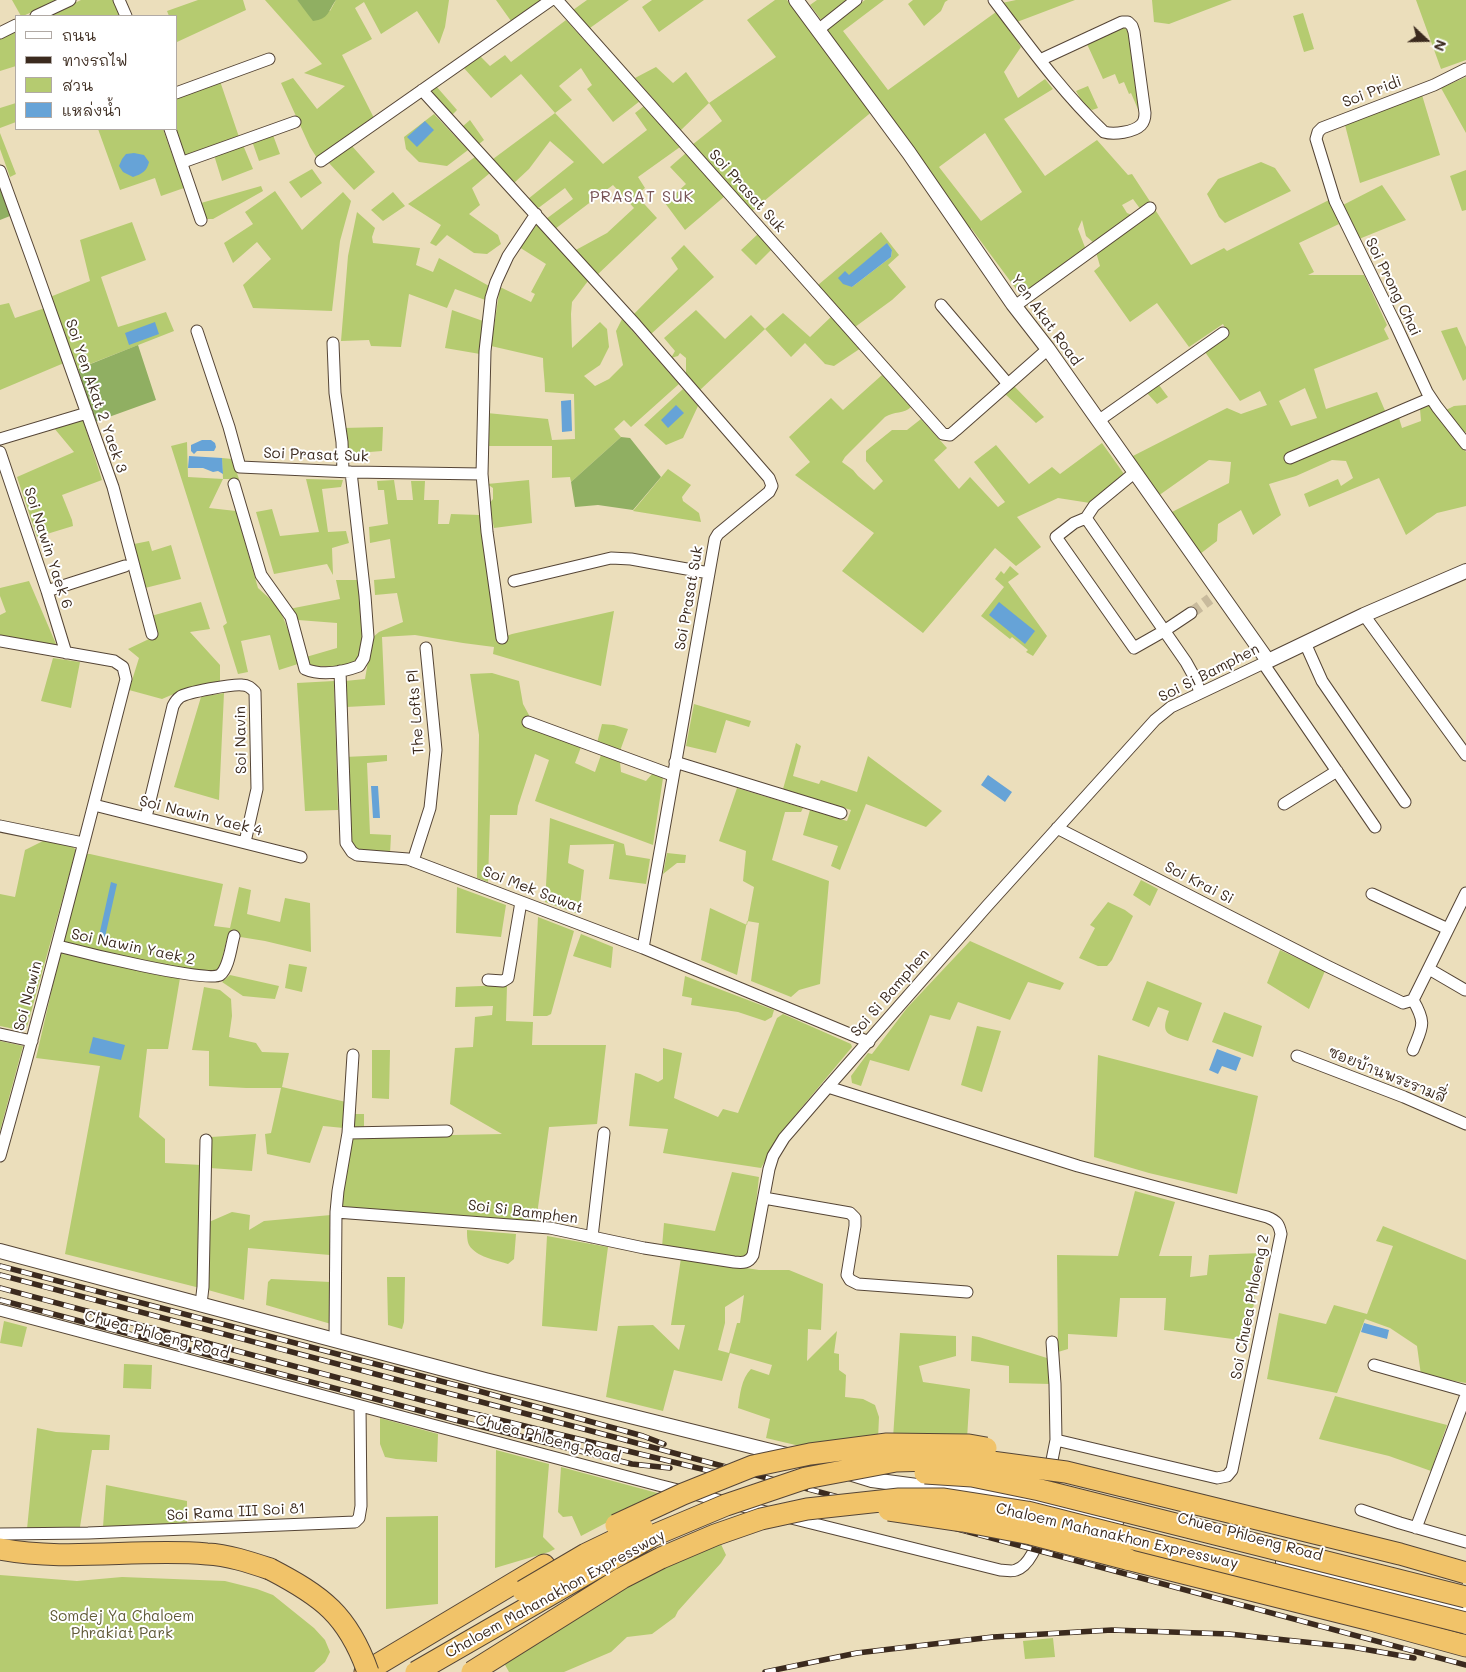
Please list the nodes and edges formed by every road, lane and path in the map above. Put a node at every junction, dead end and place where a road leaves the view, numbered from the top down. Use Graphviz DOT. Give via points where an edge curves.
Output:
graph roads {
  1 [pos="70,0"];
  2 [pos="119,0"];
  3 [pos="552,0"];
  4 [pos="557,0"];
  5 [pos="796,0"];
  6 [pos="856,0"];
  7 [pos="994,0"];
  8 [pos="38,15"];
  9 [pos="126,15"];
  10 [pos="15,26"];
  11 [pos="818,30"];
  12 [pos="0,33"];
  13 [pos="269,59"];
  14 [pos="1040,60"];
  15 [pos="1466,69"];
  16 [pos="422,90"];
  17 [pos="178,92"];
  18 [pos="295,122"];
  19 [pos="170,130"];
  20 [pos="1318,132"];
  21 [pos="321,161"];
  22 [pos="183,162"];
  23 [pos="0,171"];
  24 [pos="1150,208"];
  25 [pos="536,214"];
  26 [pos="201,220"];
  27 [pos="941,305"];
  28 [pos="1015,306"];
  29 [pos="197,331"];
  30 [pos="1223,333"];
  31 [pos="333,343"];
  32 [pos="1048,349"];
  33 [pos="1008,384"];
  34 [pos="1431,398"];
  35 [pos="87,412"];
  36 [pos="1098,421"];
  37 [pos="0,439"];
  38 [pos="1466,444"];
  39 [pos="0,452"];
  40 [pos="1290,458"];
  41 [pos="347,471"];
  42 [pos="1134,472"];
  43 [pos="482,474"];
  44 [pos="234,484"];
  45 [pos="1086,518"];
  46 [pos="124,566"];
  47 [pos="1466,570"];
  48 [pos="709,572"];
  49 [pos="514,581"];
  50 [pos="47,591"];
  51 [pos="1191,612"];
  52 [pos="1364,615"];
  53 [pos="1164,631"];
  54 [pos="152,634"];
  55 [pos="502,638"];
  56 [pos="0,641"];
  57 [pos="1305,643"];
  58 [pos="426,648"];
  59 [pos="66,654"];
  60 [pos="1266,662"];
  61 [pos="340,671"];
  62 [pos="1200,693"];
  63 [pos="528,722"];
  64 [pos="1466,755"];
  65 [pos="675,762"];
  66 [pos="1337,771"];
  67 [pos="672,775"];
  68 [pos="1406,802"];
  69 [pos="94,804"];
  70 [pos="1284,804"];
  71 [pos="841,813"];
  72 [pos="146,817"];
  73 [pos="0,826"];
  74 [pos="1375,827"];
  75 [pos="1058,828"];
  76 [pos="245,842"];
  77 [pos="83,843"];
  78 [pos="301,857"];
  79 [pos="412,861"];
  80 [pos="1466,893"];
  81 [pos="1372,894"];
  82 [pos="522,902"];
  83 [pos="1448,929"];
  84 [pos="234,936"];
  85 [pos="58,946"];
  86 [pos="643,948"];
  87 [pos="1428,970"];
  88 [pos="488,980"];
  89 [pos="1465,990"];
  90 [pos="1413,1000"];
  91 [pos="0,1034"];
  92 [pos="32,1041"];
  93 [pos="869,1042"];
  94 [pos="1412,1050"];
  95 [pos="353,1055"];
  96 [pos="1297,1056"];
  97 [pos="828,1087"];
  98 [pos="1466,1124"];
  99 [pos="447,1131"];
  100 [pos="348,1133"];
  101 [pos="604,1133"];
  102 [pos="206,1140"];
  103 [pos="0,1156"];
  104 [pos="764,1198"];
  105 [pos="336,1212"];
  106 [pos="592,1237"];
  107 [pos="0,1251"];
  108 [pos="967,1292"];
  109 [pos="201,1304"];
  110 [pos="0,1310"];
  111 [pos="335,1340"];
  112 [pos="1052,1342"];
  113 [pos="1374,1365"];
  114 [pos="1466,1391"];
  115 [pos="1466,1395"];
  116 [pos="360,1406"];
  117 [pos="1056,1440"];
  118 [pos="807,1460"];
  119 [pos="1044,1503"];
  120 [pos="847,1504"];
  121 [pos="1361,1510"];
  122 [pos="1416,1528"];
  123 [pos="0,1534"];
  124 [pos="1466,1542"];
  125 [pos="0,1549"];
  126 [pos="544,1565"];
  127 [pos="1466,1567"];
  128 [pos="1466,1573"];
  129 [pos="524,1591"];
  130 [pos="1466,1597"];
  131 [pos="1466,1603"];
  132 [pos="1447,1607"];
  133 [pos="1466,1611"];
  134 [pos="1466,1623"];
  135 [pos="1466,1646"];
  136 [pos="367,1672"];
  137 [pos="392,1672"];
  138 [pos="416,1672"];
  139 [pos="472,1672"];
  1 -- 8 [label="street"];
  2 -- 9 [label="street"];
  3 -- 16 [label="street"];
  4 -- 33 [label="street, Soi Prasat Suk" via="943,434 950,435"];
  5 -- 11 [label="street, Yen Akat Road"];
  6 -- 11 [label="street"];
  7 -- 14 [label="street"];
  10 -- 12 [label="street"];
  11 -- 28 [label="street, Yen Akat Road"];
  13 -- 17 [label="street"];
  14 -- 14 [label="street" via="1064,91 1104,132 1125,132 1141,125 1145,113 1134,32 1128,22"];
  15 -- 20 [label="street, Soi Pridi"];
  16 -- 21 [label="street"];
  16 -- 25 [label="street, Soi Prasat Suk"];
  18 -- 22 [label="street"];
  19 -- 22 [label="street"];
  20 -- 34 [label="street, Soi Prong Chai" via="1316,139 1334,201"];
  22 -- 26 [label="street"];
  23 -- 35 [label="street, Soi Yen Akat 2 Yaek 3"];
  24 -- 28 [label="street"];
  25 -- 43 [label="street" via="508,256 491,298 485,351"];
  25 -- 48 [label="street, Soi Prasat Suk" via="769,478 772,486 768,492 718,534"];
  27 -- 33 [label="street"];
  28 -- 32 [label="street, Yen Akat Road"];
  29 -- 41 [label="street, Soi Prasat Suk" via="240,467"];
  30 -- 36 [label="street"];
  31 -- 41 [label="street"];
  32 -- 33 [label="street, Soi Prasat Suk"];
  32 -- 36 [label="street, Yen Akat Road"];
  34 -- 38 [label="street, Soi Prong Chai"];
  34 -- 40 [label="street"];
  35 -- 37 [label="street"];
  35 -- 54 [label="street, Soi Yen Akat 2 Yaek 3" via="115,496"];
  36 -- 42 [label="street, Yen Akat Road"];
  39 -- 50 [label="street, Soi Nawin Yaek 6"];
  41 -- 43 [label="street, Soi Prasat Suk"];
  41 -- 61 [label="street" via="368,637 359,666"];
  42 -- 45 [label="street" via="1094,506"];
  42 -- 60 [label="street, Yen Akat Road" via="1215,596"];
  43 -- 55 [label="street"];
  44 -- 61 [label="street" via="261,575 291,617 305,669"];
  45 -- 53 [label="street"];
  45 -- 53 [label="street" via="1056,537 1134,648"];
  46 -- 50 [label="street"];
  47 -- 52 [label="street, Soi Si Bamphen"];
  48 -- 49 [label="street" via="612,558"];
  48 -- 65 [label="street, Soi Prasat Suk"];
  50 -- 59 [label="street, Soi Nawin Yaek 6"];
  51 -- 53 [label="street"];
  52 -- 57 [label="street, Soi Si Bamphen"];
  52 -- 64 [label="street"];
  53 -- 62 [label="street" via="1186,662"];
  56 -- 59 [label="street"];
  57 -- 60 [label="street, Soi Si Bamphen"];
  57 -- 68 [label="street" via="1322,681"];
  58 -- 79 [label="street, The Lofts Pl" via="436,750 430,808"];
  59 -- 69 [label="street" via="114,661 123,667 126,678"];
  60 -- 62 [label="street, Soi Si Bamphen"];
  60 -- 66 [label="street"];
  61 -- 79 [label="street, Soi Mek Sawat" via="346,843 357,856"];
  62 -- 75 [label="street, Soi Si Bamphen" via="1171,707 1155,720"];
  63 -- 67 [label="street"];
  65 -- 67 [label="street, Soi Prasat Suk"];
  65 -- 71 [label="street"];
  66 -- 70 [label="street"];
  66 -- 74 [label="street"];
  67 -- 86 [label="street, Soi Prasat Suk"];
  69 -- 72 [label="street, Soi Nawin Yaek 4"];
  69 -- 77 [label="street"];
  72 -- 76 [label="street, Soi Nawin Yaek 4"];
  72 -- 76 [label="street, Soi Navin" via="176,700 193,693 242,684 255,692 257,789"];
  73 -- 77 [label="street"];
  75 -- 90 [label="street, Soi Krai Si" via="1327,966 1404,1003"];
  75 -- 93 [label="street, Soi Si Bamphen"];
  76 -- 78 [label="street, Soi Nawin Yaek 4"];
  77 -- 85 [label="street, Soi Nawin"];
  79 -- 82 [label="street, Soi Mek Sawat"];
  80 -- 83 [label="street"];
  81 -- 83 [label="street"];
  82 -- 86 [label="street, Soi Mek Sawat"];
  82 -- 88 [label="street" via="508,978 504,981"];
  83 -- 87 [label="street"];
  84 -- 85 [label="street, Soi Nawin Yaek 2" via="224,971 218,976 190,976"];
  85 -- 92 [label="street, Soi Nawin"];
  86 -- 93 [label="street, Soi Mek Sawat"];
  87 -- 89 [label="street"];
  87 -- 90 [label="street"];
  90 -- 94 [label="street" via="1423,1024"];
  91 -- 92 [label="street"];
  92 -- 103 [label="street, Soi Nawin"];
  93 -- 97 [label="street, Soi Si Bamphen"];
  95 -- 100 [label="street"];
  96 -- 98 [label="street, ซอยบ้านพระรามสี่"];
  97 -- 104 [label="street, Soi Si Bamphen" via="788,1133 773,1156"];
  97 -- 117 [label="street, Soi Chuea Phloeng 2" via="1078,1166 1267,1217 1280,1225 1281,1234 1258,1348 1232,1470 1227,1476 1217,1478"];
  99 -- 100 [label="street"];
  100 -- 105 [label="street"];
  101 -- 106 [label="street"];
  102 -- 109 [label="street"];
  104 -- 106 [label="street, Soi Si Bamphen" via="754,1255 744,1263"];
  104 -- 108 [label="street" via="850,1213 855,1218 855,1226 847,1275 858,1284"];
  105 -- 106 [label="street, Soi Si Bamphen" via="550,1228"];
  105 -- 111 [label="street"];
  107 -- 109 [label="street, Chuea Phloeng Road"];
  109 -- 111 [label="street, Chuea Phloeng Road"];
  110 -- 116 [label="street, Chuea Phloeng Road"];
  111 -- 118 [label="street, Chuea Phloeng Road"];
  112 -- 117 [label="street"];
  113 -- 114 [label="street"];
  115 -- 122 [label="street"];
  116 -- 119 [label="street, Chuea Phloeng Road" via="658,1485 1000,1570 1016,1570 1036,1550"];
  116 -- 123 [label="street, Soi Rama III Soi 81" via="360,1513 355,1522 88,1534"];
  117 -- 119 [label="street"];
  118 -- 119 [label="street, Chuea Phloeng Road" via="872,1480"];
  118 -- 119 [label="street, Chuea Phloeng Road" via="881,1465 956,1464 1008,1481"];
  119 -- 132 [label="street, Chuea Phloeng Road" via="1229,1546"];
  120 -- 134 [label="highway, Chaloem Mahanakhon Expressway, bridge" via="944,1499 1027,1512"];
  120 -- 135 [label="highway, bridge" via="963,1520 1031,1534"];
  120 -- 139 [label="highway, Chaloem Mahanakhon Expressway, bridge" via="761,1519 662,1558 622,1578"];
  121 -- 122 [label="street"];
  122 -- 124 [label="street"];
  125 -- 136 [label="highway, bridge" via="51,1554 208,1554 270,1569 320,1598 336,1614 361,1652"];
  126 -- 127 [label="highway, bridge" via="637,1515 752,1466 810,1454 887,1444 969,1445 1075,1461"];
  126 -- 129 [label="highway"];
  126 -- 136 [label="highway"];
  128 -- 138 [label="highway, Chaloem Mahanakhon Expressway, bridge" via="1066,1472 969,1460 896,1461 806,1478 726,1505 652,1536"];
  129 -- 130 [label="highway, Chaloem Mahanakhon Expressway, bridge" via="586,1554 674,1512 724,1495 883,1473 935,1473 972,1476 1040,1490"];
  129 -- 137 [label="highway, Chaloem Mahanakhon Expressway"];
  131 -- 132 [label="street, Chuea Phloeng Road"];
  132 -- 133 [label="street, Chuea Phloeng Road"];
}
